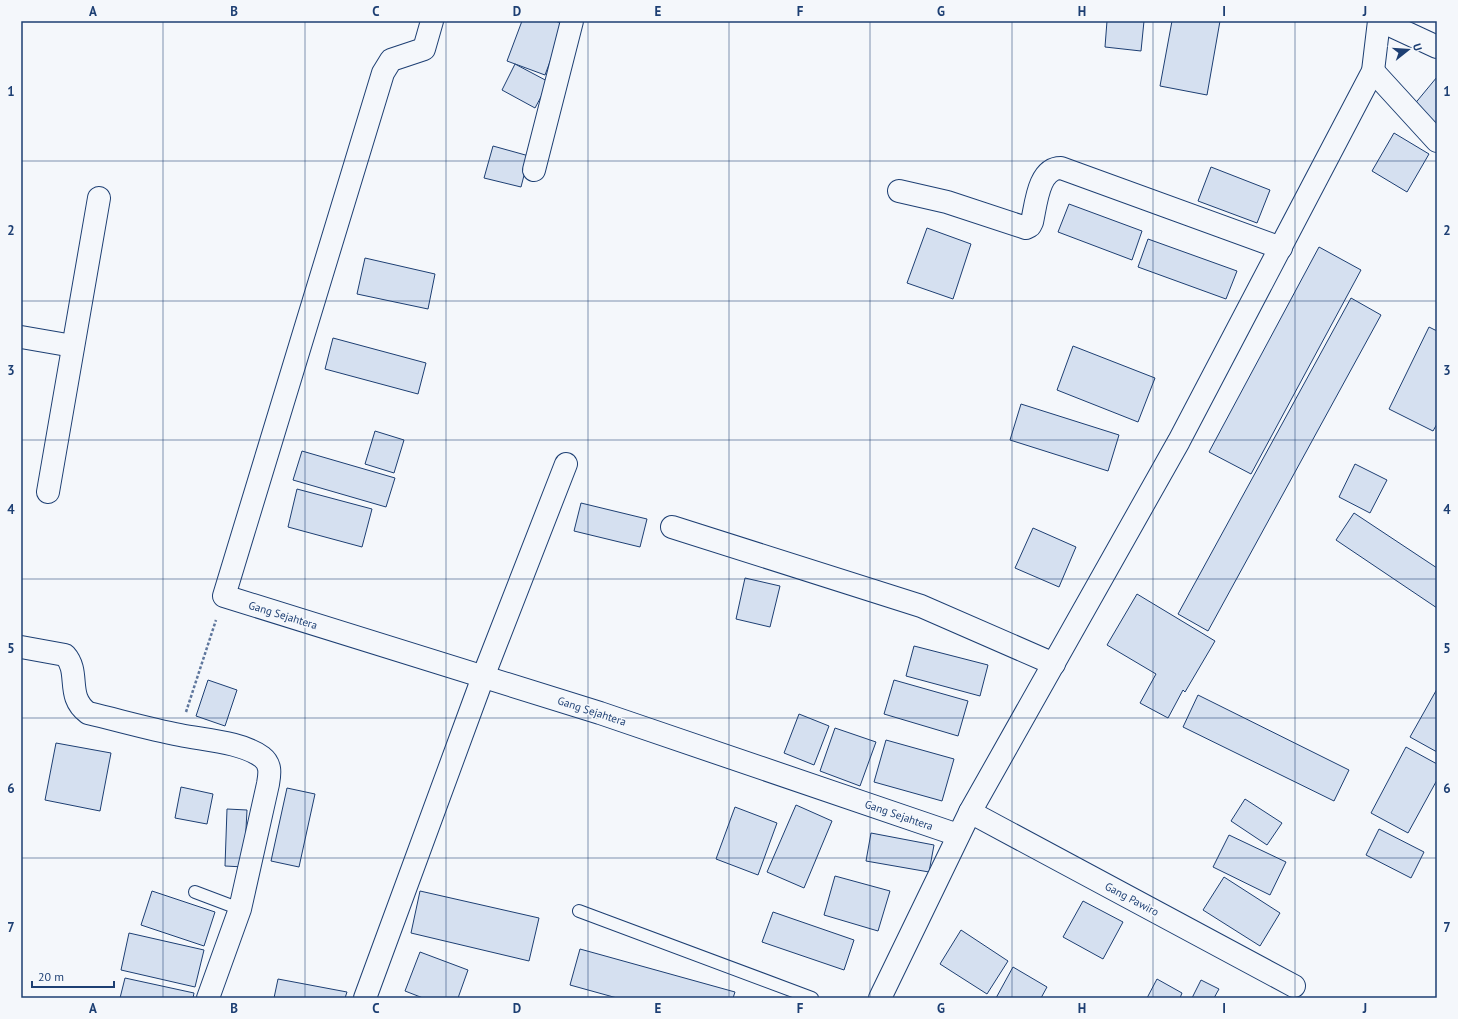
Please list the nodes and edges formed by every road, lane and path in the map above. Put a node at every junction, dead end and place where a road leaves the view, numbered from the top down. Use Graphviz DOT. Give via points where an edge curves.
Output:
graph roads {
  1 [pos="432,21"];
  2 [pos="572,21"];
  3 [pos="1380,21"];
  4 [pos="1437,47"];
  5 [pos="1374,71"];
  6 [pos="1437,141"];
  7 [pos="534,170"];
  8 [pos="899,191"];
  9 [pos="99,198"];
  10 [pos="1281,248"];
  11 [pos="21,337"];
  12 [pos="73,346"];
  13 [pos="566,464"];
  14 [pos="48,492"];
  15 [pos="672,527"];
  16 [pos="224,596"];
  17 [pos="21,647"];
  18 [pos="1054,664"];
  19 [pos="483,677"];
  20 [pos="179,735"];
  21 [pos="970,812"];
  22 [pos="958,835"];
  23 [pos="195,892"];
  24 [pos="240,909"];
  25 [pos="579,911"];
  26 [pos="1294,986"];
  27 [pos="208,998"];
  28 [pos="366,998"];
  29 [pos="812,998"];
  30 [pos="880,998"];
  1 -- 16 [label="street" via="424,49 391,60 383,73"];
  2 -- 7 [label="street"];
  3 -- 4 [label="street"];
  3 -- 5 [label="street"];
  5 -- 6 [label="street"];
  5 -- 10 [label="street"];
  8 -- 10 [label="street" via="947,202 1026,228 1032,222 1045,176 1055,168 1061,168"];
  9 -- 12 [label="street"];
  10 -- 18 [label="street" via="1179,441"];
  11 -- 12 [label="street"];
  12 -- 14 [label="street"];
  13 -- 19 [label="street"];
  15 -- 18 [label="street" via="921,606"];
  16 -- 19 [label="street, Gang Sejahtera"];
  16 -- 20 [label="path"];
  17 -- 20 [label="street" via="65,655 72,667 79,706 88,713"];
  18 -- 21 [label="street"];
  19 -- 22 [label="street, Gang Sejahtera" via="600,713"];
  19 -- 28 [label="street"];
  20 -- 24 [label="street" via="241,747 261,756 270,770"];
  21 -- 22 [label="street"];
  21 -- 26 [label="street, Gang Pawiro"];
  22 -- 30 [label="street"];
  23 -- 24 [label="lane"];
  24 -- 27 [label="street"];
  25 -- 29 [label="lane"];
}
